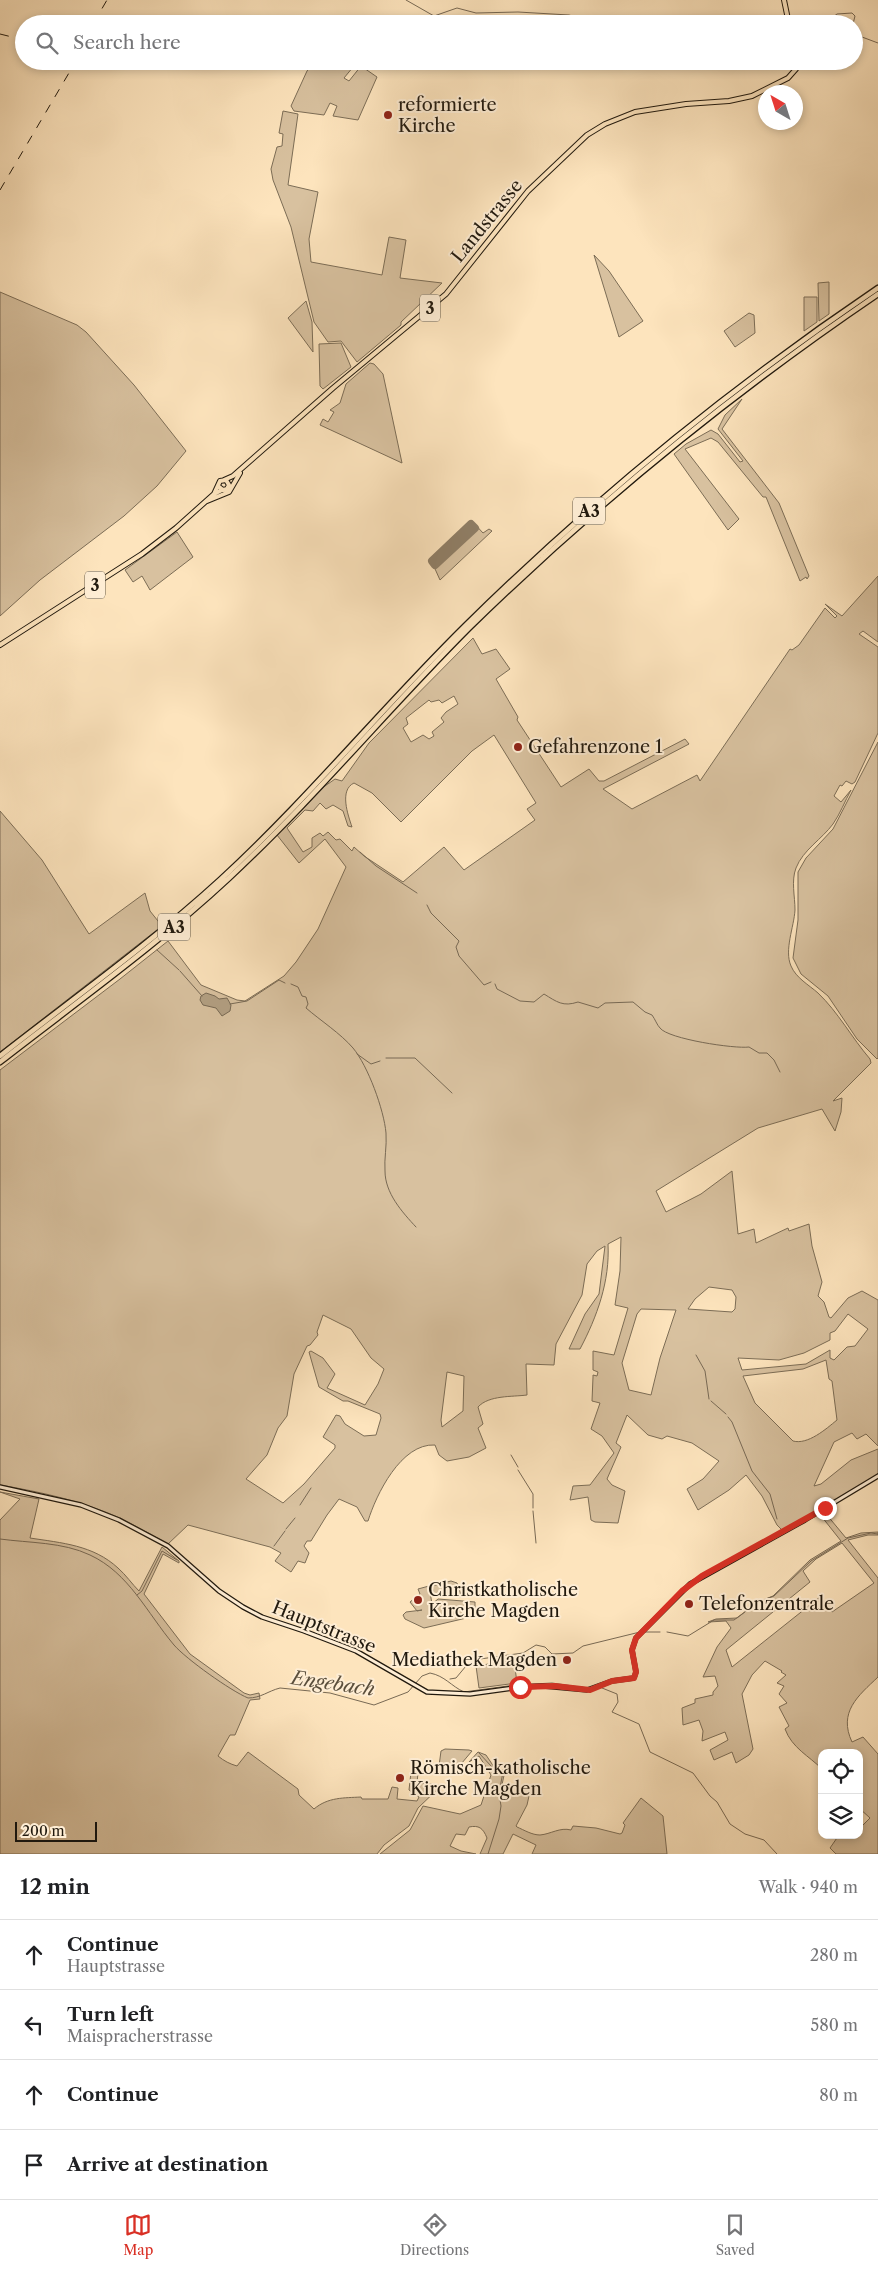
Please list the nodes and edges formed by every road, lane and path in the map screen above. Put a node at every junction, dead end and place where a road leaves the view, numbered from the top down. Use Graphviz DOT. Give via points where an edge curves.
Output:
graph roads {
  1 [pos="784,0"];
  2 [pos="787,15"];
  3 [pos="795,70"];
  4 [pos="878,288"];
  5 [pos="878,294"];
  6 [pos="244,467"];
  7 [pos="233,476"];
  8 [pos="224,480"];
  9 [pos="229,484"];
  10 [pos="218,486"];
  11 [pos="222,490"];
  12 [pos="214,494"];
  13 [pos="203,504"];
  14 [pos="0,645"];
  15 [pos="331,771"];
  16 [pos="0,1056"];
  17 [pos="0,1062"];
  18 [pos="878,1476"];
  19 [pos="0,1487"];
  1 -- 2 [label="main road"];
  3 -- 6 [label="main road, Landstrasse / 3" via="788,78 752,96 635,112 587,135 528,191 446,294"];
  4 -- 15 [label="highway, A3" via="720,402 591,509 465,626"];
  5 -- 15 [label="highway, A3" via="724,406 586,519 467,630"];
  6 -- 7 [label="main road, Landstrasse / 3"];
  6 -- 13 [label="main road" via="228,492"];
  7 -- 8 [label="main road, Landstrasse / 3"];
  7 -- 9 [label="main road, Landstrasse / 3"];
  8 -- 9 [label="main road"];
  8 -- 10 [label="main road"];
  9 -- 11 [label="main road"];
  10 -- 11 [label="main road"];
  10 -- 12 [label="main road, 3"];
  11 -- 12 [label="main road, 3"];
  12 -- 13 [label="main road, 3"];
  13 -- 14 [label="main road, 3" via="142,554"];
  15 -- 16 [label="highway, A3" via="180,916"];
  15 -- 17 [label="highway, A3" via="268,840 181,921"];
  18 -- 19 [label="main road, Hauptstrasse" via="696,1580 641,1632 632,1650 636,1677 608,1682 590,1690 527,1686 477,1694 427,1692 356,1651 252,1612 232,1601 168,1546 119,1520 73,1502"];
}
